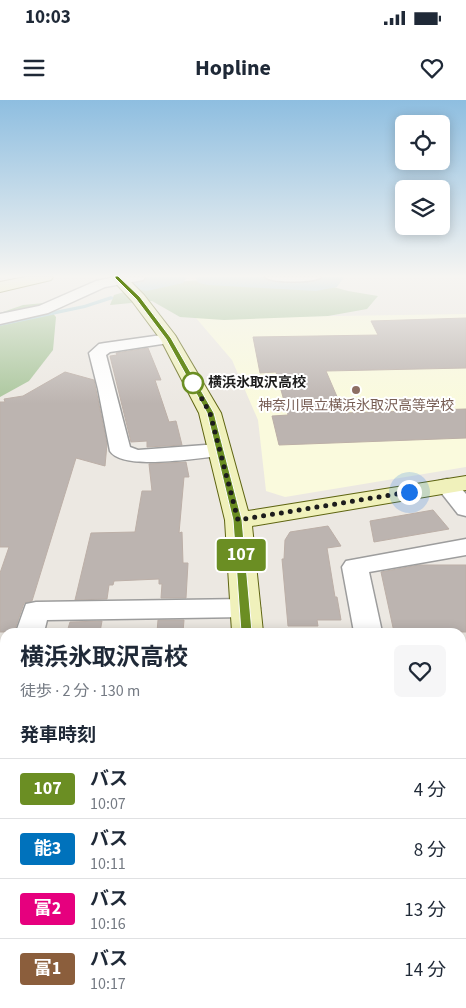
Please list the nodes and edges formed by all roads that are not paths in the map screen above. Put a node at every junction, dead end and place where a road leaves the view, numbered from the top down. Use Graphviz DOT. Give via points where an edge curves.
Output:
graph roads {
  1 [pos="154,319"];
  2 [pos="169,339"];
  3 [pos="219,450"];
  4 [pos="457,485"];
  5 [pos="466,510"];
  6 [pos="238,520"];
  7 [pos="466,547"];
  8 [pos="247,620"];
  9 [pos="31,628"];
  10 [pos="367,628"];
  1 -- 2 [label="street"];
  2 -- 3 [label="street" via="210,413"];
  2 -- 3 [label="street" via="105,348 97,353 120,451 137,456"];
  3 -- 6 [label="street"];
  4 -- 5 [label="street"];
  4 -- 6 [label="street"];
  6 -- 8 [label="street"];
  7 -- 10 [label="street" via="355,567"];
  8 -- 9 [label="street" via="36,611"];
}
